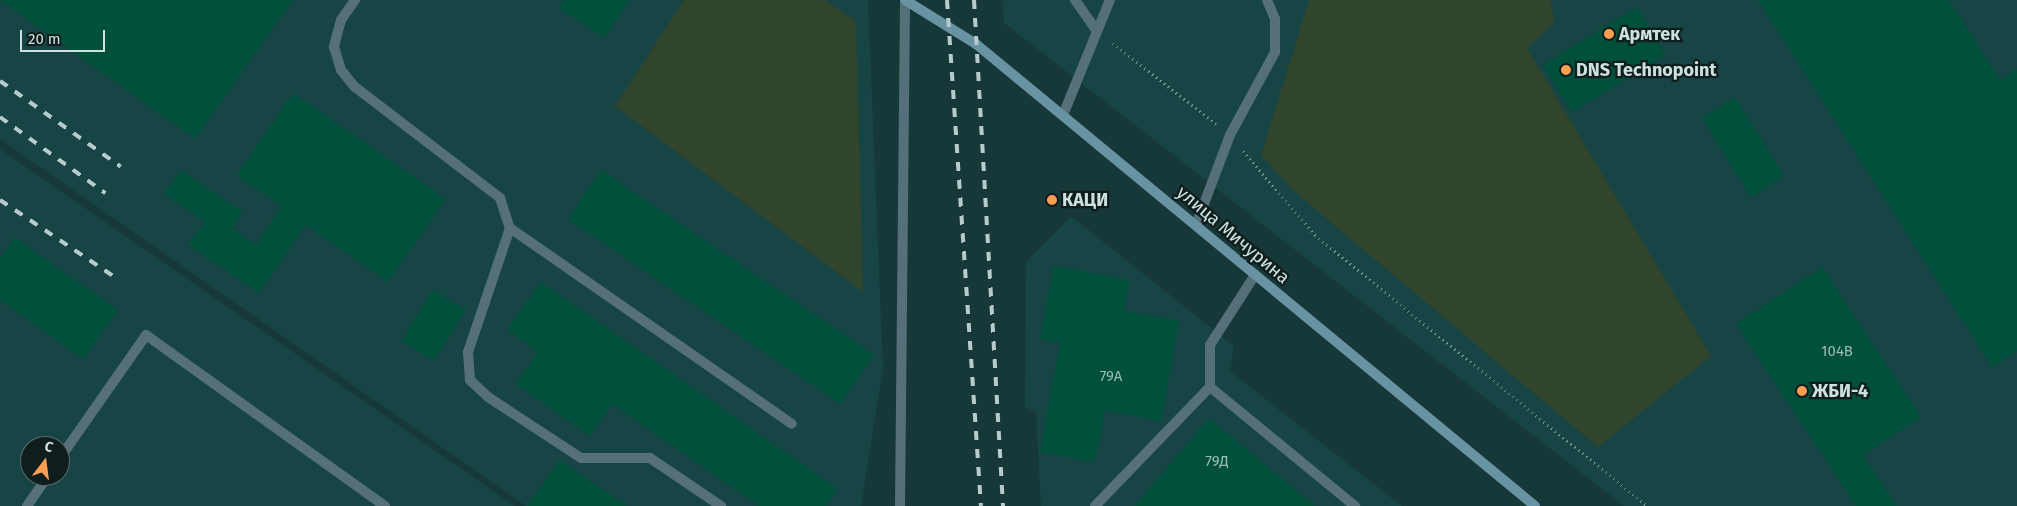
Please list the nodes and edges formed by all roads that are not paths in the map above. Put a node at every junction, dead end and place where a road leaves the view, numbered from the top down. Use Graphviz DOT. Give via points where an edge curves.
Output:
graph roads {
  1 [pos="355,0"];
  2 [pos="1075,0"];
  3 [pos="1110,0"];
  4 [pos="1267,0"];
  5 [pos="905,2"];
  6 [pos="1095,29"];
  7 [pos="1063,115"];
  8 [pos="1196,225"];
  9 [pos="510,228"];
  10 [pos="1255,275"];
  11 [pos="1210,387"];
  12 [pos="792,424"];
  13 [pos="70,444"];
  14 [pos="41,486"];
  15 [pos="27,506"];
  16 [pos="385,506"];
  17 [pos="721,506"];
  18 [pos="900,506"];
  19 [pos="1095,506"];
  20 [pos="1355,506"];
  21 [pos="1535,506"];
  1 -- 9 [label="lane" via="341,20 334,47 341,70 355,88 500,198"];
  2 -- 6 [label="lane"];
  3 -- 6 [label="lane"];
  4 -- 8 [label="lane" via="1275,19 1275,52 1230,135"];
  5 -- 7 [label="street, улица Мичурина" via="976,44"];
  5 -- 18 [label="lane"];
  6 -- 7 [label="lane"];
  7 -- 8 [label="street, улица Мичурина"];
  8 -- 10 [label="street, улица Мичурина"];
  9 -- 12 [label="lane"];
  9 -- 17 [label="lane" via="468,352 470,380 488,397 581,458 650,458"];
  10 -- 11 [label="lane" via="1210,345"];
  10 -- 21 [label="street, улица Мичурина"];
  11 -- 19 [label="lane"];
  11 -- 20 [label="lane"];
  13 -- 16 [label="lane" via="146,335"];
  14 -- 15 [label="lane"];
}
